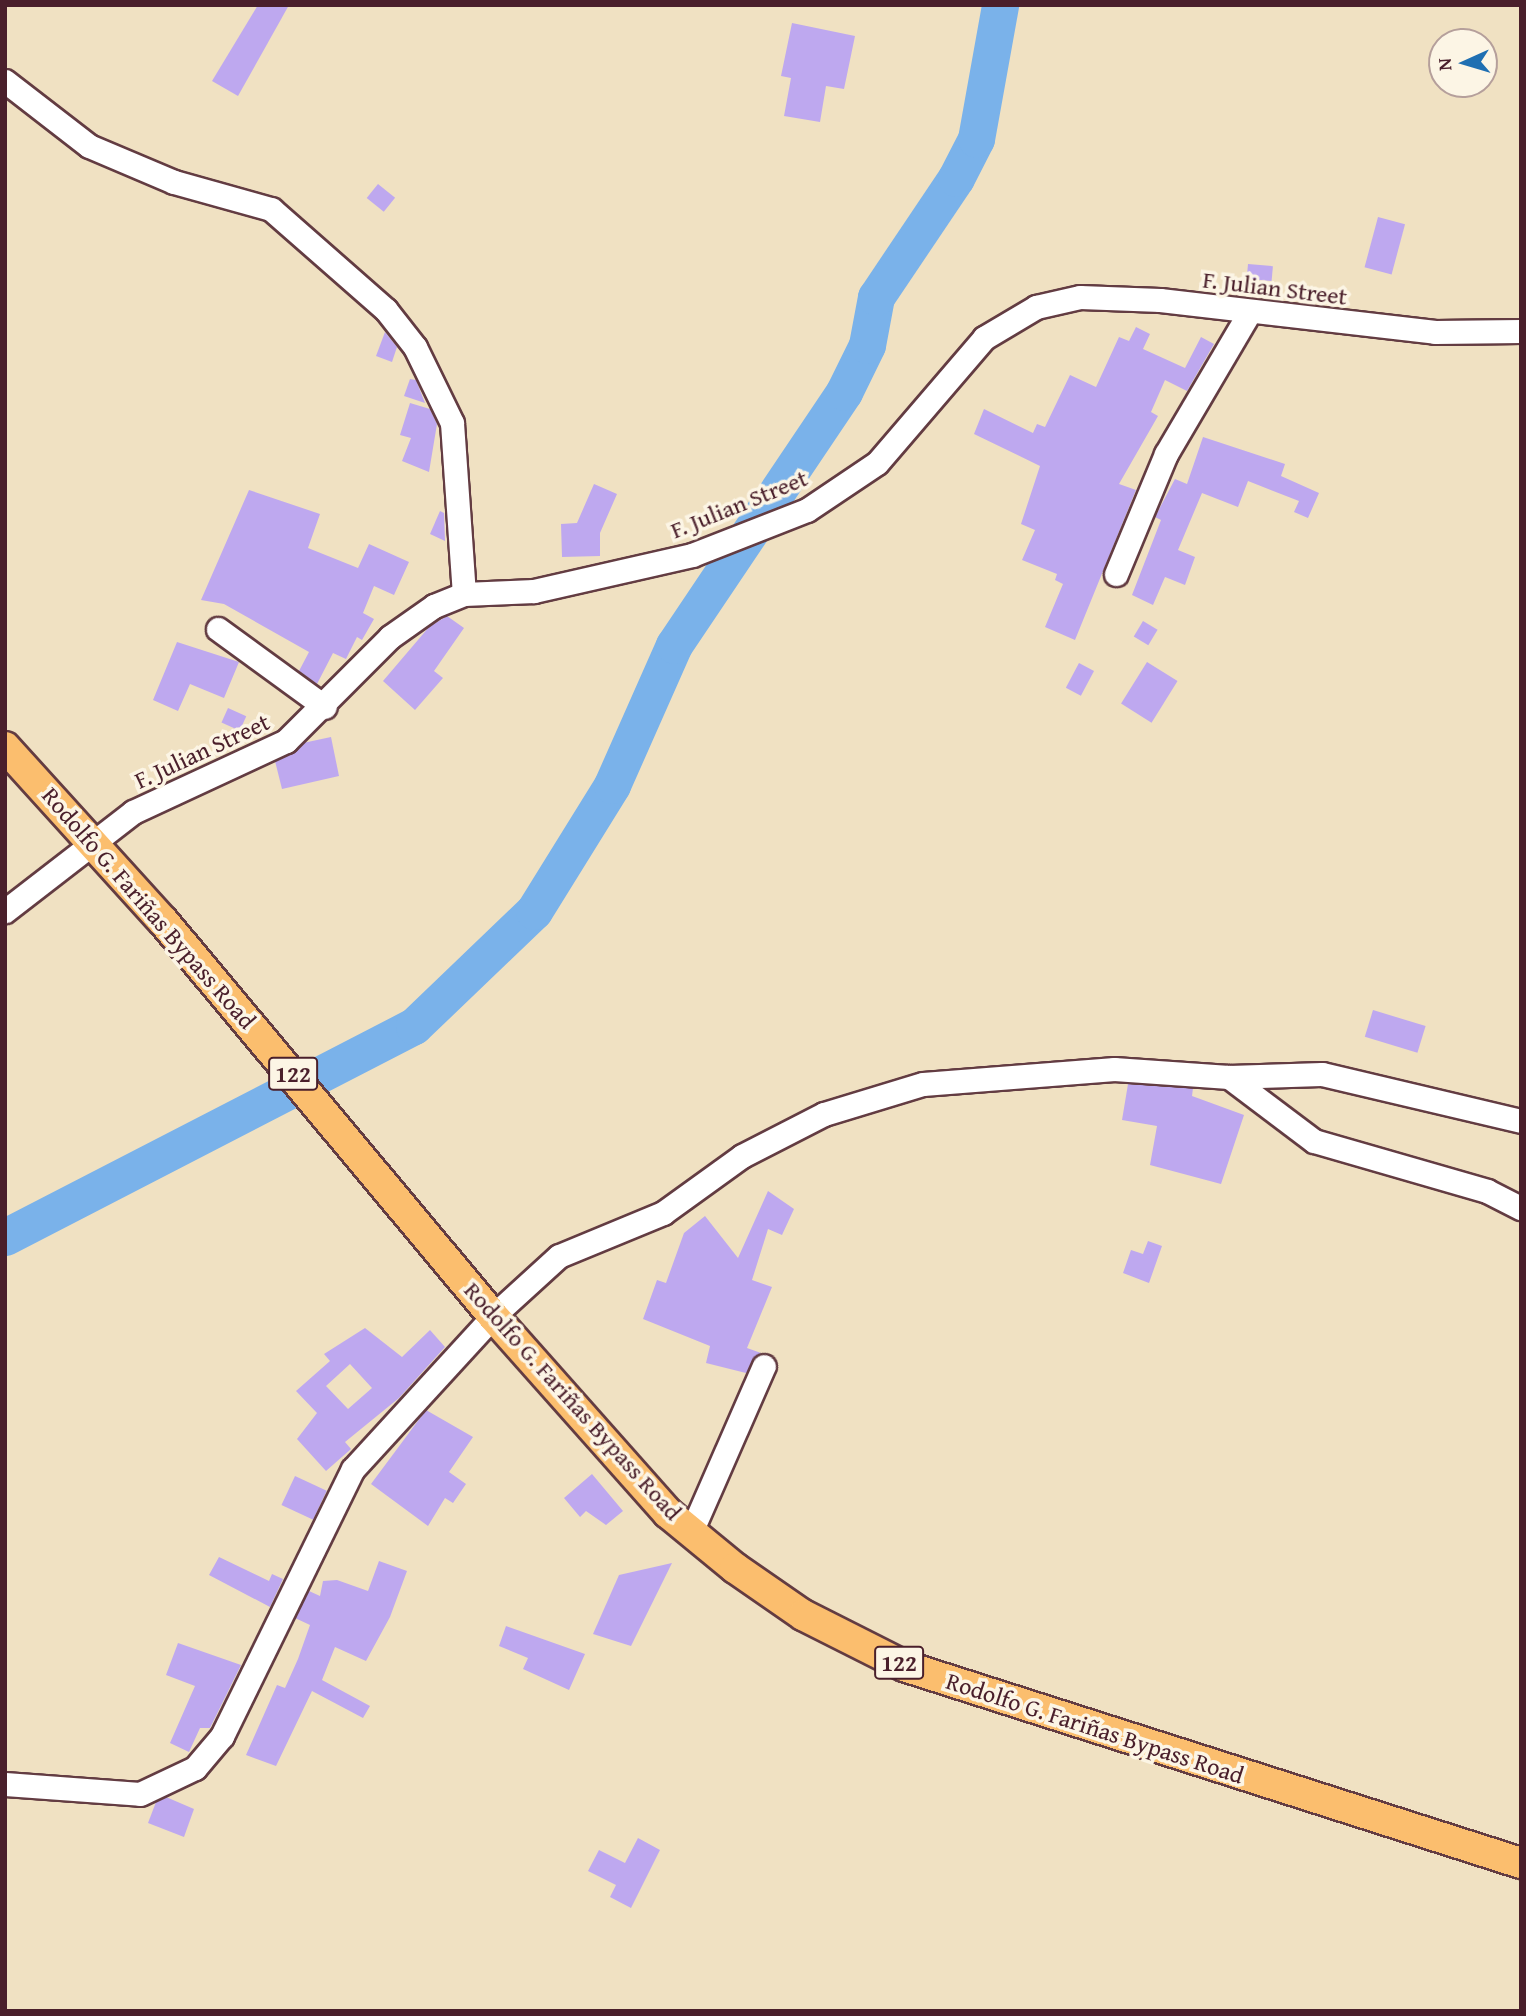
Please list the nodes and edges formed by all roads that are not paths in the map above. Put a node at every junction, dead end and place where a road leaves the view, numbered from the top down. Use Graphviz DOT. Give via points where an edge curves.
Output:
graph roads {
  1 [pos="5,81"];
  2 [pos="1249,313"];
  3 [pos="1521,331"];
  4 [pos="1116,574"];
  5 [pos="464,594"];
  6 [pos="218,629"];
  7 [pos="325,707"];
  8 [pos="5,747"];
  9 [pos="93,841"];
  10 [pos="5,911"];
  11 [pos="1229,1077"];
  12 [pos="1521,1121"];
  13 [pos="1521,1208"];
  14 [pos="493,1316"];
  15 [pos="764,1366"];
  16 [pos="691,1532"];
  17 [pos="5,1784"];
  18 [pos="1521,1863"];
  1 -- 5 [label="street" via="89,146 174,182 271,209 386,310 415,347 452,423"];
  2 -- 3 [label="street, F. Julian Street" via="1435,332"];
  2 -- 4 [label="street" via="1166,454"];
  2 -- 5 [label="street, F. Julian Street" via="1080,297 1036,307 984,338 877,463 807,510 692,555 534,591"];
  5 -- 7 [label="street, F. Julian Street" via="413,618"];
  6 -- 7 [label="street"];
  7 -- 9 [label="street, F. Julian Street" via="286,741 163,797"];
  8 -- 9 [label="main road, Rodolfo G. Fariñas Bypass Road / 122"];
  9 -- 10 [label="street, F. Julian Street"];
  9 -- 14 [label="main road, Rodolfo G. Fariñas Bypass Road / 122" via="424,1227"];
  11 -- 12 [label="street" via="1358,1078"];
  11 -- 13 [label="street" via="1314,1141 1487,1191"];
  11 -- 14 [label="street" via="1088,1071 923,1084 871,1096 741,1156 663,1213 559,1256"];
  14 -- 16 [label="main road, Rodolfo G. Fariñas Bypass Road / 122"];
  14 -- 17 [label="street" via="353,1469 222,1736 195,1768 140,1794"];
  15 -- 16 [label="street"];
  16 -- 18 [label="main road, Rodolfo G. Fariñas Bypass Road / 122" via="803,1615 904,1666"];
}
